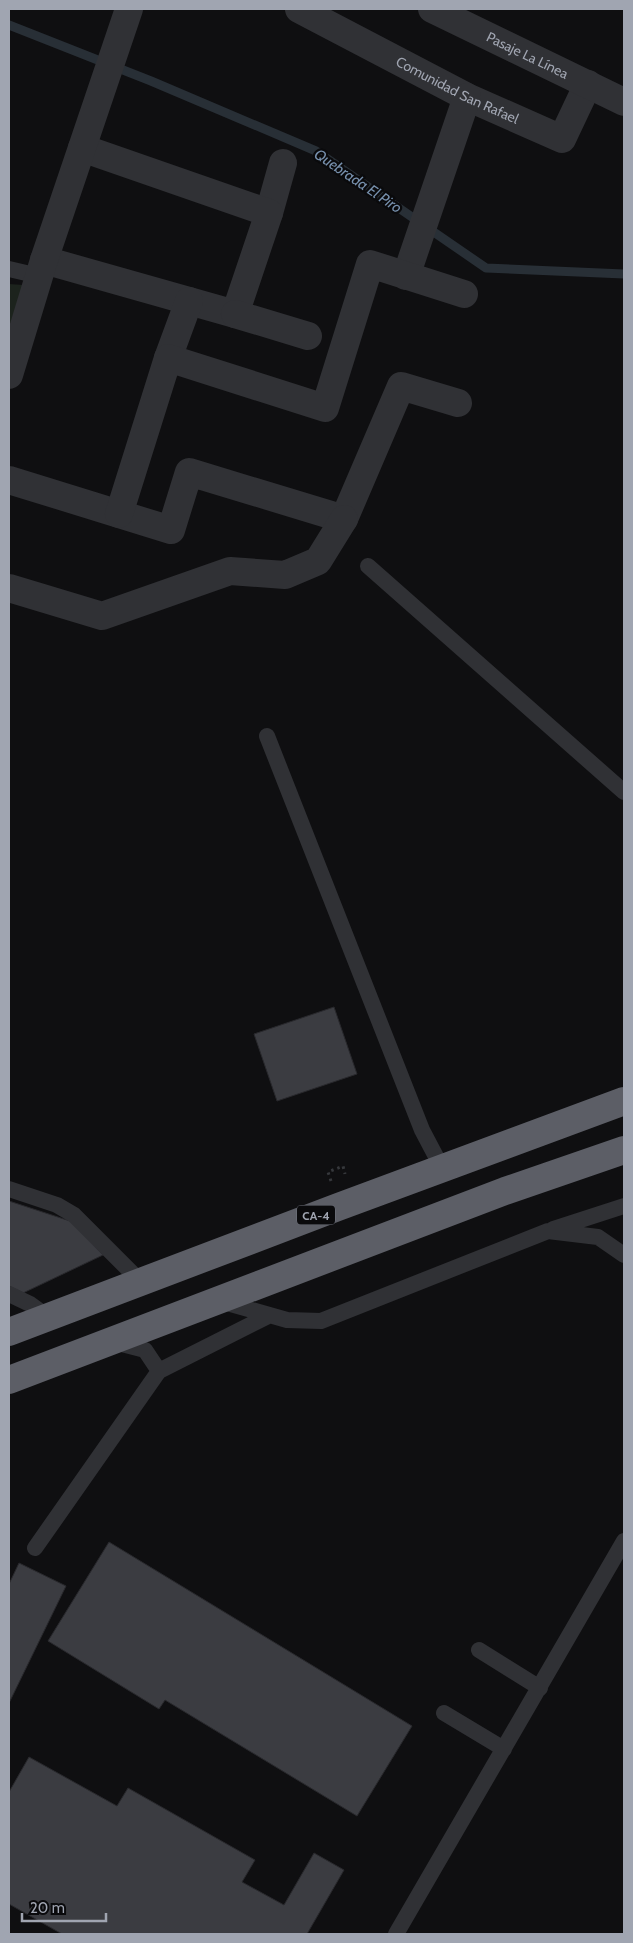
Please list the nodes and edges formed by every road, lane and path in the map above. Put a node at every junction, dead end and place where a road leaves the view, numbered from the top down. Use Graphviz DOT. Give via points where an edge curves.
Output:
graph roads {
  1 [pos="129,9"];
  2 [pos="299,9"];
  3 [pos="432,9"];
  4 [pos="588,84"];
  5 [pos="467,97"];
  6 [pos="624,102"];
  7 [pos="82,148"];
  8 [pos="283,164"];
  9 [pos="269,213"];
  10 [pos="42,268"];
  11 [pos="9,269"];
  12 [pos="406,276"];
  13 [pos="464,294"];
  14 [pos="189,301"];
  15 [pos="234,314"];
  16 [pos="308,336"];
  17 [pos="168,358"];
  18 [pos="11,362"];
  19 [pos="458,403"];
  20 [pos="9,480"];
  21 [pos="119,514"];
  22 [pos="344,519"];
  23 [pos="368,566"];
  24 [pos="9,588"];
  25 [pos="266,736"];
  26 [pos="624,792"];
  27 [pos="624,1101"];
  28 [pos="624,1150"];
  29 [pos="442,1168"];
  30 [pos="328,1172"];
  31 [pos="346,1175"];
  32 [pos="9,1189"];
  33 [pos="624,1206"];
  34 [pos="548,1230"];
  35 [pos="624,1255"];
  36 [pos="141,1282"];
  37 [pos="9,1294"];
  38 [pos="218,1300"];
  39 [pos="270,1315"];
  40 [pos="48,1317"];
  41 [pos="9,1332"];
  42 [pos="112,1342"];
  43 [pos="159,1371"];
  44 [pos="9,1380"];
  45 [pos="624,1542"];
  46 [pos="36,1548"];
  47 [pos="479,1650"];
  48 [pos="540,1688"];
  49 [pos="444,1713"];
  50 [pos="504,1749"];
  51 [pos="396,1934"];
  1 -- 7 [label="street"];
  2 -- 5 [label="street, Comunidad San Rafael"];
  3 -- 4 [label="street, Pasaje La Línea"];
  4 -- 5 [label="street, Comunidad San Rafael" via="562,139"];
  4 -- 6 [label="street, Pasaje La Línea"];
  5 -- 12 [label="street"];
  7 -- 9 [label="street"];
  7 -- 10 [label="street"];
  8 -- 9 [label="street"];
  9 -- 15 [label="street"];
  10 -- 11 [label="lane"];
  10 -- 14 [label="street"];
  10 -- 18 [label="street"];
  12 -- 13 [label="street"];
  12 -- 17 [label="street" via="370,264 325,408"];
  14 -- 15 [label="street"];
  14 -- 17 [label="street"];
  15 -- 16 [label="street"];
  17 -- 21 [label="street"];
  19 -- 22 [label="street" via="401,386"];
  20 -- 21 [label="street"];
  21 -- 22 [label="street" via="171,530 189,472"];
  22 -- 24 [label="street" via="318,562 285,576 230,571 102,616"];
  23 -- 26 [label="lane"];
  25 -- 29 [label="lane" via="422,1130"];
  27 -- 29 [label="highway, CA-4"];
  28 -- 38 [label="highway" via="505,1191"];
  29 -- 36 [label="highway, CA-4"];
  30 -- 31 [label="path" via="343,1166"];
  32 -- 36 [label="lane" via="57,1205 74,1215"];
  33 -- 34 [label="lane"];
  34 -- 35 [label="lane" via="598,1237"];
  34 -- 39 [label="lane" via="320,1320 286,1320"];
  36 -- 40 [label="highway, CA-4"];
  37 -- 40 [label="lane"];
  38 -- 39 [label="lane"];
  38 -- 42 [label="highway"];
  39 -- 43 [label="lane"];
  40 -- 41 [label="highway, CA-4"];
  42 -- 43 [label="lane" via="145,1350"];
  42 -- 44 [label="highway"];
  43 -- 46 [label="lane"];
  45 -- 48 [label="lane"];
  47 -- 48 [label="lane"];
  48 -- 50 [label="lane"];
  49 -- 50 [label="lane"];
  50 -- 51 [label="lane"];
}
